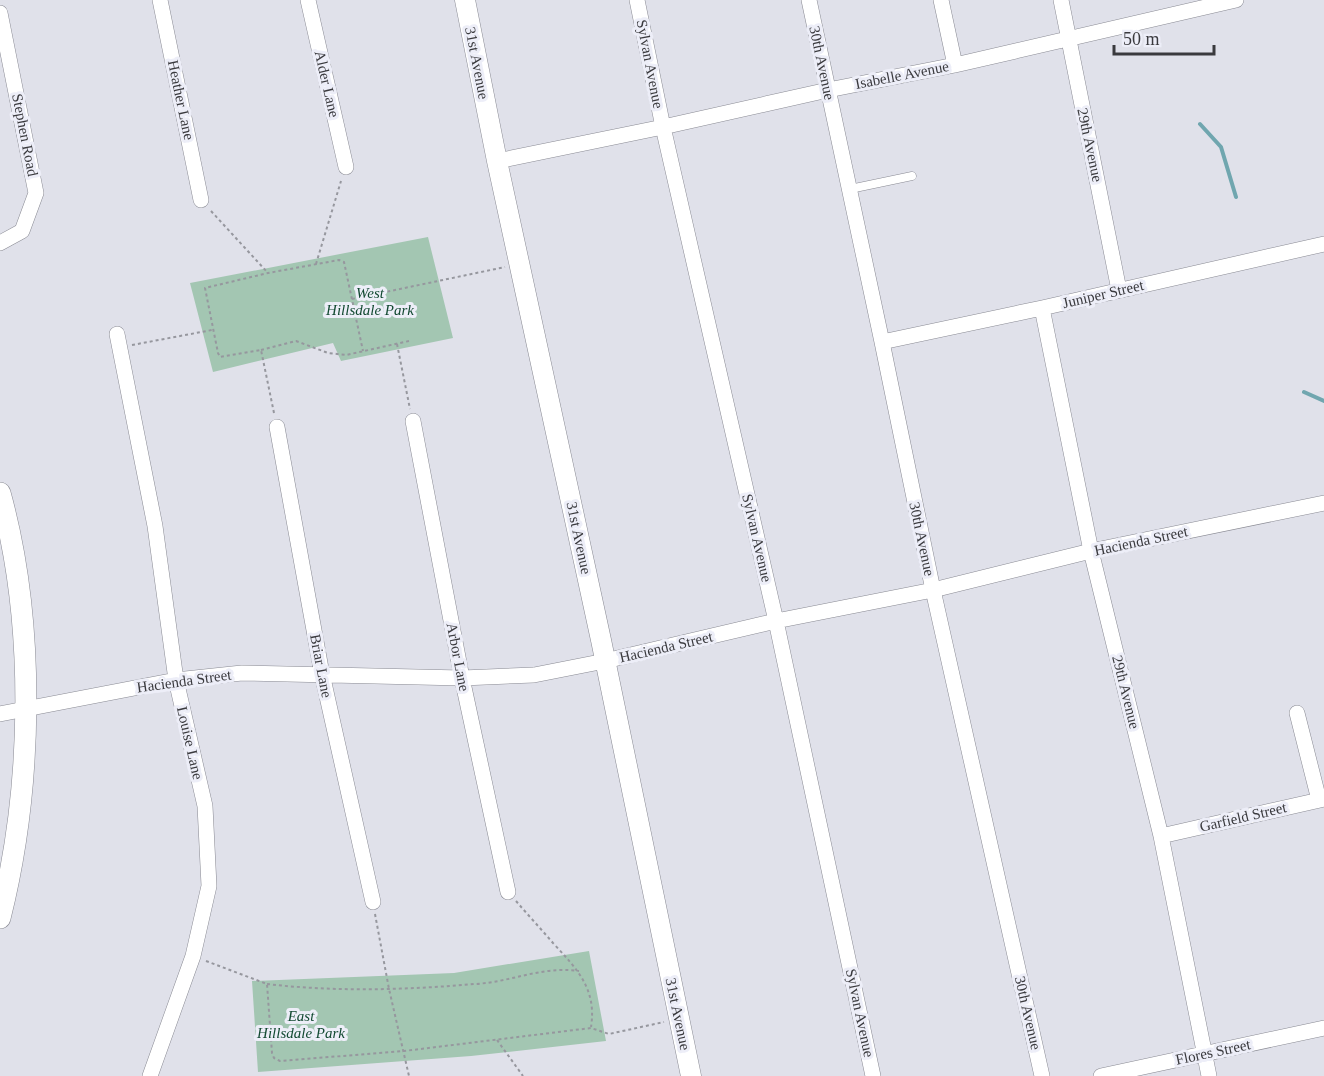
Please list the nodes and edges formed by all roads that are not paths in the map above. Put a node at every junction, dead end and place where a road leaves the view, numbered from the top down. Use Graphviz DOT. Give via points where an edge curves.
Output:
graph roads {
  1 [pos="160,0"];
  2 [pos="308,0"];
  3 [pos="465,0"];
  4 [pos="637,0"];
  5 [pos="809,0"];
  6 [pos="941,0"];
  7 [pos="1061,0"];
  8 [pos="1236,0"];
  9 [pos="0,13"];
  10 [pos="1068,39"];
  11 [pos="955,65"];
  12 [pos="828,90"];
  13 [pos="663,127"];
  14 [pos="497,161"];
  15 [pos="346,167"];
  16 [pos="912,176"];
  17 [pos="850,189"];
  18 [pos="201,200"];
  19 [pos="0,243"];
  20 [pos="1324,244"];
  21 [pos="1119,290"];
  22 [pos="1042,308"];
  23 [pos="118,341"];
  24 [pos="882,342"];
  25 [pos="413,421"];
  26 [pos="278,427"];
  27 [pos="0,493"];
  28 [pos="1324,503"];
  29 [pos="1091,552"];
  30 [pos="933,590"];
  31 [pos="776,621"];
  32 [pos="605,661"];
  33 [pos="322,674"];
  34 [pos="462,678"];
  35 [pos="176,680"];
  36 [pos="25,708"];
  37 [pos="1297,713"];
  38 [pos="0,714"];
  39 [pos="1322,800"];
  40 [pos="1161,836"];
  41 [pos="508,892"];
  42 [pos="373,902"];
  43 [pos="0,918"];
  44 [pos="1324,1028"];
  45 [pos="1204,1054"];
  46 [pos="150,1076"];
  47 [pos="691,1076"];
  48 [pos="873,1076"];
  49 [pos="1042,1076"];
  50 [pos="1101,1076"];
  51 [pos="1209,1076"];
  1 -- 18 [label="street, Heather Lane"];
  2 -- 15 [label="street, Alder Lane"];
  3 -- 14 [label="street, 31st Avenue"];
  4 -- 13 [label="street, Sylvan Avenue"];
  5 -- 12 [label="street, 30th Avenue"];
  6 -- 11 [label="street"];
  7 -- 10 [label="street, 29th Avenue"];
  8 -- 10 [label="street, Isabelle Avenue"];
  9 -- 19 [label="street, Stephen Road" via="36,193 22,231"];
  10 -- 11 [label="street, Isabelle Avenue"];
  10 -- 21 [label="street, 29th Avenue"];
  11 -- 12 [label="street, Isabelle Avenue"];
  12 -- 13 [label="street, Isabelle Avenue"];
  12 -- 17 [label="street, 30th Avenue"];
  13 -- 14 [label="street, Isabelle Avenue"];
  13 -- 31 [label="street, Sylvan Avenue"];
  14 -- 32 [label="street, 31st Avenue"];
  16 -- 17 [label="lane"];
  17 -- 24 [label="street, 30th Avenue"];
  20 -- 21 [label="street, Juniper Street"];
  21 -- 22 [label="street, Juniper Street"];
  22 -- 24 [label="street, Juniper Street"];
  22 -- 29 [label="street, 29th Avenue"];
  23 -- 35 [label="street, Louise Lane" via="155,526"];
  24 -- 30 [label="street, 30th Avenue"];
  25 -- 34 [label="street, Arbor Lane"];
  26 -- 33 [label="street, Briar Lane"];
  27 -- 36 [label="main road" via="19,602"];
  28 -- 29 [label="street, Hacienda Street"];
  29 -- 30 [label="street, Hacienda Street"];
  29 -- 40 [label="street, 29th Avenue"];
  30 -- 31 [label="street, Hacienda Street"];
  30 -- 49 [label="street, 30th Avenue"];
  31 -- 32 [label="street, Hacienda Street"];
  31 -- 48 [label="street, Sylvan Avenue"];
  32 -- 34 [label="street, Hacienda Street" via="534,675"];
  32 -- 47 [label="street, 31st Avenue"];
  33 -- 34 [label="street, Hacienda Street"];
  33 -- 35 [label="street, Hacienda Street" via="242,673"];
  33 -- 42 [label="street, Briar Lane"];
  34 -- 41 [label="street, Arbor Lane"];
  35 -- 36 [label="street, Hacienda Street"];
  35 -- 46 [label="street, Louise Lane" via="205,806 209,886 193,956"];
  36 -- 38 [label="street, Hacienda Street"];
  36 -- 43 [label="main road" via="19,819"];
  37 -- 39 [label="street"];
  39 -- 40 [label="street, Garfield Street"];
  40 -- 45 [label="street, 29th Avenue"];
  44 -- 45 [label="street, Flores Street"];
  45 -- 50 [label="street, Flores Street"];
  45 -- 51 [label="street, 29th Avenue"];
}
